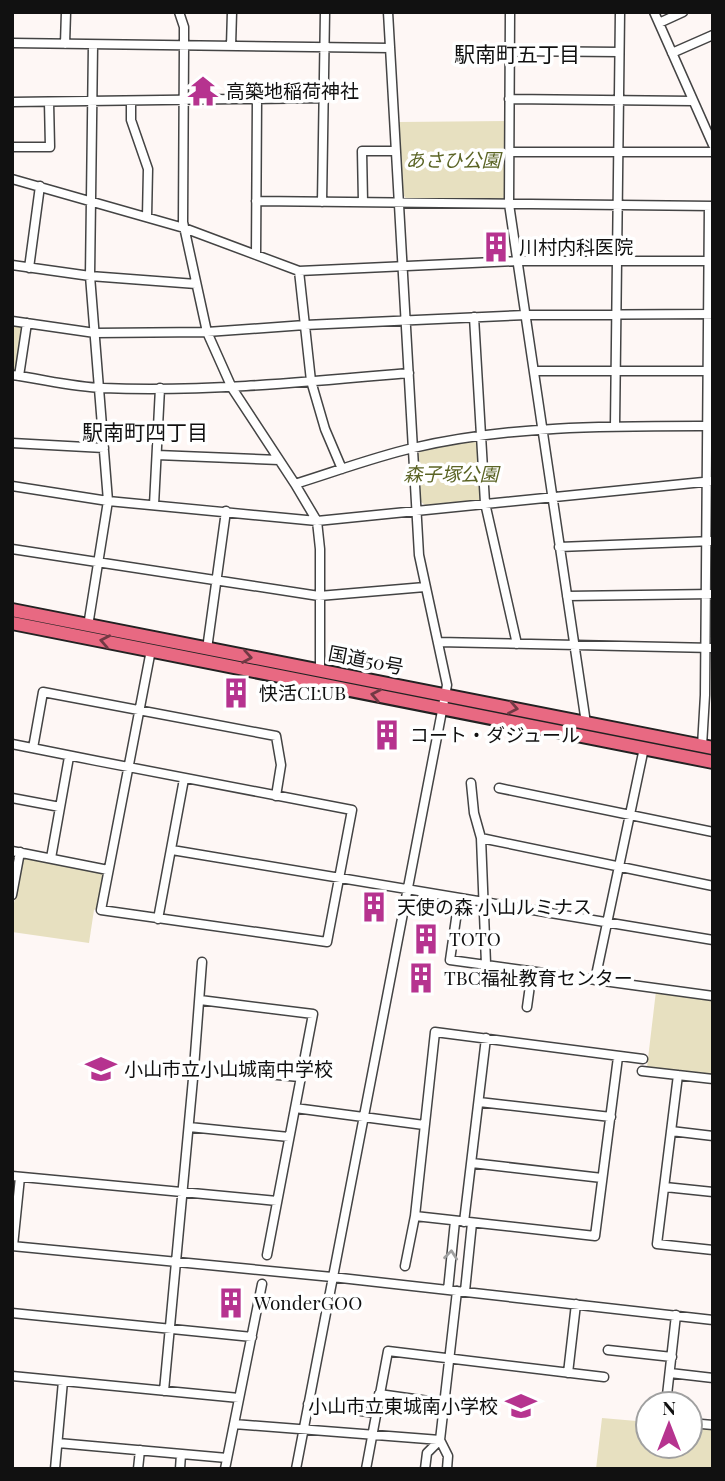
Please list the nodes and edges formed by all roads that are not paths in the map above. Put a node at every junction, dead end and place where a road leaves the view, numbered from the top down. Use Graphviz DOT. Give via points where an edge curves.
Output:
graph roads {
  1 [pos="65,12"];
  2 [pos="179,12"];
  3 [pos="232,12"];
  4 [pos="325,12"];
  5 [pos="388,12"];
  6 [pos="510,12"];
  7 [pos="620,12"];
  8 [pos="654,12"];
  9 [pos="683,12"];
  10 [pos="659,23"];
  11 [pos="712,38"];
  12 [pos="12,43"];
  13 [pos="65,44"];
  14 [pos="93,45"];
  15 [pos="184,46"];
  16 [pos="231,46"];
  17 [pos="324,48"];
  18 [pos="390,48"];
  19 [pos="509,51"];
  20 [pos="620,51"];
  21 [pos="672,53"];
  22 [pos="323,98"];
  23 [pos="257,99"];
  24 [pos="509,99"];
  25 [pos="183,100"];
  26 [pos="619,100"];
  27 [pos="131,101"];
  28 [pos="693,101"];
  29 [pos="12,102"];
  30 [pos="49,102"];
  31 [pos="92,102"];
  32 [pos="713,145"];
  33 [pos="12,147"];
  34 [pos="396,150"];
  35 [pos="510,152"];
  36 [pos="619,152"];
  37 [pos="713,152"];
  38 [pos="12,179"];
  39 [pos="40,186"];
  40 [pos="89,200"];
  41 [pos="256,201"];
  42 [pos="322,202"];
  43 [pos="363,202"];
  44 [pos="398,203"];
  45 [pos="509,204"];
  46 [pos="617,205"];
  47 [pos="711,206"];
  48 [pos="147,217"];
  49 [pos="184,228"];
  50 [pos="256,255"];
  51 [pos="518,261"];
  52 [pos="616,261"];
  53 [pos="709,261"];
  54 [pos="12,265"];
  55 [pos="402,267"];
  56 [pos="29,268"];
  57 [pos="299,271"];
  58 [pos="90,276"];
  59 [pos="195,284"];
  60 [pos="616,314"];
  61 [pos="710,314"];
  62 [pos="526,315"];
  63 [pos="474,317"];
  64 [pos="406,319"];
  65 [pos="12,321"];
  66 [pos="27,323"];
  67 [pos="305,325"];
  68 [pos="207,332"];
  69 [pos="95,333"];
  70 [pos="534,370"];
  71 [pos="616,370"];
  72 [pos="710,371"];
  73 [pos="409,373"];
  74 [pos="15,375"];
  75 [pos="312,381"];
  76 [pos="100,388"];
  77 [pos="160,388"];
  78 [pos="232,388"];
  79 [pos="615,426"];
  80 [pos="710,426"];
  81 [pos="543,431"];
  82 [pos="481,436"];
  83 [pos="12,443"];
  84 [pos="104,448"];
  85 [pos="413,448"];
  86 [pos="157,455"];
  87 [pos="279,460"];
  88 [pos="342,469"];
  89 [pos="709,481"];
  90 [pos="295,484"];
  91 [pos="12,486"];
  92 [pos="552,496"];
  93 [pos="107,501"];
  94 [pos="485,502"];
  95 [pos="154,505"];
  96 [pos="416,509"];
  97 [pos="226,511"];
  98 [pos="317,521"];
  99 [pos="709,541"];
  100 [pos="559,547"];
  101 [pos="12,549"];
  102 [pos="97,561"];
  103 [pos="215,580"];
  104 [pos="425,587"];
  105 [pos="709,594"];
  106 [pos="319,596"];
  107 [pos="567,596"];
  108 [pos="12,610"];
  109 [pos="12,623"];
  110 [pos="88,625"];
  111 [pos="438,642"];
  112 [pos="517,644"];
  113 [pos="574,646"];
  114 [pos="709,648"];
  115 [pos="207,649"];
  116 [pos="151,650"];
  117 [pos="320,670"];
  118 [pos="446,695"];
  119 [pos="709,695"];
  120 [pos="443,709"];
  121 [pos="139,710"];
  122 [pos="586,723"];
  123 [pos="12,744"];
  124 [pos="707,747"];
  125 [pos="33,748"];
  126 [pos="644,748"];
  127 [pos="69,757"];
  128 [pos="713,762"];
  129 [pos="127,768"];
  130 [pos="184,779"];
  131 [pos="471,783"];
  132 [pos="499,788"];
  133 [pos="276,796"];
  134 [pos="12,798"];
  135 [pos="60,807"];
  136 [pos="629,815"];
  137 [pos="713,832"];
  138 [pos="481,838"];
  139 [pos="172,850"];
  140 [pos="16,851"];
  141 [pos="51,858"];
  142 [pos="619,865"];
  143 [pos="107,870"];
  144 [pos="339,878"];
  145 [pos="713,886"];
  146 [pos="407,889"];
  147 [pos="12,895"];
  148 [pos="459,898"];
  149 [pos="483,902"];
  150 [pos="158,919"];
  151 [pos="606,923"];
  152 [pos="713,940"];
  153 [pos="202,962"];
  154 [pos="486,964"];
  155 [pos="532,971"];
  156 [pos="595,980"];
  157 [pos="713,996"];
  158 [pos="200,1000"];
  159 [pos="527,1007"];
  160 [pos="486,1038"];
  161 [pos="618,1057"];
  162 [pos="643,1059"];
  163 [pos="194,1068"];
  164 [pos="642,1071"];
  165 [pos="678,1075"];
  166 [pos="300,1077"];
  167 [pos="713,1079"];
  168 [pos="479,1102"];
  169 [pos="295,1108"];
  170 [pos="364,1117"];
  171 [pos="611,1117"];
  172 [pos="424,1125"];
  173 [pos="189,1127"];
  174 [pos="671,1131"];
  175 [pos="713,1136"];
  176 [pos="289,1138"];
  177 [pos="471,1163"];
  178 [pos="16,1177"];
  179 [pos="602,1178"];
  180 [pos="665,1187"];
  181 [pos="182,1191"];
  182 [pos="713,1192"];
  183 [pos="277,1200"];
  184 [pos="415,1216"];
  185 [pos="464,1222"];
  186 [pos="13,1246"];
  187 [pos="713,1250"];
  188 [pos="267,1255"];
  189 [pos="176,1262"];
  190 [pos="404,1266"];
  191 [pos="332,1277"];
  192 [pos="262,1284"];
  193 [pos="456,1291"];
  194 [pos="576,1304"];
  195 [pos="12,1313"];
  196 [pos="676,1315"];
  197 [pos="713,1320"];
  198 [pos="169,1328"];
  199 [pos="252,1336"];
  200 [pos="608,1350"];
  201 [pos="672,1357"];
  202 [pos="449,1359"];
  203 [pos="568,1373"];
  204 [pos="670,1373"];
  205 [pos="12,1376"];
  206 [pos="604,1377"];
  207 [pos="713,1378"];
  208 [pos="63,1381"];
  209 [pos="668,1390"];
  210 [pos="164,1391"];
  211 [pos="379,1394"];
  212 [pos="239,1398"];
  213 [pos="443,1403"];
  214 [pos="308,1404"];
  215 [pos="376,1413"];
  216 [pos="234,1424"];
  217 [pos="303,1430"];
  218 [pos="372,1435"];
  219 [pos="440,1440"];
  220 [pos="58,1443"];
  221 [pos="140,1450"];
  222 [pos="181,1454"];
  223 [pos="227,1458"];
  224 [pos="297,1468"];
  225 [pos="55,1469"];
  226 [pos="138,1469"];
  227 [pos="180,1469"];
  228 [pos="225,1469"];
  229 [pos="366,1469"];
  230 [pos="425,1469"];
  231 [pos="447,1469"];
  1 -- 13 [label="street"];
  2 -- 15 [label="street"];
  3 -- 16 [label="street"];
  4 -- 17 [label="street"];
  5 -- 18 [label="street"];
  6 -- 19 [label="street"];
  7 -- 20 [label="street"];
  8 -- 10 [label="street"];
  9 -- 10 [label="street"];
  10 -- 21 [label="street"];
  11 -- 21 [label="street"];
  12 -- 13 [label="street"];
  13 -- 14 [label="street"];
  14 -- 15 [label="street"];
  14 -- 31 [label="street"];
  15 -- 16 [label="street"];
  15 -- 25 [label="street"];
  16 -- 17 [label="street"];
  17 -- 18 [label="street"];
  17 -- 22 [label="street"];
  18 -- 34 [label="street"];
  19 -- 20 [label="street"];
  19 -- 24 [label="street"];
  20 -- 26 [label="street"];
  21 -- 28 [label="street"];
  22 -- 23 [label="street"];
  22 -- 42 [label="street"];
  23 -- 25 [label="street"];
  23 -- 41 [label="street"];
  24 -- 26 [label="street"];
  24 -- 35 [label="street"];
  25 -- 27 [label="street"];
  25 -- 49 [label="street"];
  26 -- 28 [label="street"];
  26 -- 36 [label="street"];
  27 -- 31 [label="street"];
  27 -- 48 [label="street" via="131,120 148,169"];
  28 -- 32 [label="street"];
  29 -- 30 [label="street"];
  30 -- 31 [label="street"];
  30 -- 33 [label="street" via="50,147"];
  31 -- 40 [label="street"];
  34 -- 43 [label="street" via="362,151"];
  34 -- 44 [label="street"];
  35 -- 36 [label="street"];
  35 -- 45 [label="street"];
  36 -- 37 [label="street"];
  36 -- 46 [label="street"];
  38 -- 39 [label="street"];
  39 -- 40 [label="street"];
  39 -- 56 [label="street"];
  40 -- 48 [label="street"];
  40 -- 58 [label="street"];
  41 -- 42 [label="street"];
  41 -- 50 [label="street"];
  42 -- 43 [label="street"];
  43 -- 44 [label="street"];
  44 -- 45 [label="street"];
  44 -- 55 [label="street"];
  45 -- 46 [label="street"];
  45 -- 51 [label="street"];
  46 -- 47 [label="street"];
  46 -- 52 [label="street"];
  47 -- 53 [label="street"];
  48 -- 49 [label="street"];
  49 -- 50 [label="street"];
  49 -- 59 [label="street"];
  50 -- 57 [label="street"];
  51 -- 52 [label="street"];
  51 -- 55 [label="street"];
  51 -- 62 [label="street"];
  52 -- 53 [label="street"];
  52 -- 60 [label="street"];
  53 -- 61 [label="street"];
  54 -- 56 [label="street"];
  55 -- 57 [label="street"];
  55 -- 64 [label="street"];
  56 -- 58 [label="street"];
  57 -- 67 [label="street"];
  58 -- 59 [label="street"];
  58 -- 69 [label="street"];
  59 -- 68 [label="street"];
  60 -- 61 [label="street"];
  60 -- 62 [label="street"];
  60 -- 71 [label="street"];
  61 -- 72 [label="street"];
  62 -- 63 [label="street"];
  62 -- 70 [label="street"];
  63 -- 64 [label="street"];
  63 -- 82 [label="street"];
  64 -- 67 [label="street"];
  64 -- 73 [label="street"];
  65 -- 66 [label="street"];
  66 -- 69 [label="street"];
  66 -- 74 [label="street"];
  67 -- 68 [label="street"];
  67 -- 75 [label="street"];
  68 -- 69 [label="street"];
  68 -- 78 [label="street"];
  69 -- 76 [label="street"];
  70 -- 71 [label="street"];
  70 -- 81 [label="street"];
  71 -- 72 [label="street"];
  71 -- 79 [label="street"];
  72 -- 80 [label="street"];
  73 -- 75 [label="street"];
  73 -- 85 [label="street"];
  74 -- 76 [label="street"];
  75 -- 78 [label="street"];
  75 -- 88 [label="street"];
  76 -- 77 [label="street"];
  76 -- 84 [label="street"];
  77 -- 78 [label="street"];
  77 -- 86 [label="street"];
  78 -- 87 [label="street"];
  79 -- 80 [label="street"];
  79 -- 81 [label="street"];
  80 -- 89 [label="street"];
  81 -- 82 [label="street"];
  81 -- 92 [label="street"];
  82 -- 85 [label="street"];
  82 -- 94 [label="street"];
  83 -- 84 [label="street"];
  84 -- 93 [label="street"];
  85 -- 88 [label="street"];
  85 -- 96 [label="street"];
  86 -- 87 [label="street"];
  86 -- 95 [label="street"];
  87 -- 90 [label="street"];
  88 -- 90 [label="street"];
  89 -- 92 [label="street"];
  89 -- 99 [label="street"];
  90 -- 98 [label="street"];
  91 -- 93 [label="street"];
  92 -- 94 [label="street"];
  92 -- 100 [label="street"];
  93 -- 95 [label="street"];
  93 -- 102 [label="street"];
  94 -- 96 [label="street"];
  94 -- 112 [label="street"];
  95 -- 97 [label="street"];
  96 -- 98 [label="street"];
  96 -- 104 [label="street"];
  97 -- 98 [label="street"];
  97 -- 103 [label="street"];
  98 -- 106 [label="street"];
  99 -- 100 [label="street"];
  99 -- 105 [label="street"];
  100 -- 107 [label="street"];
  101 -- 102 [label="street"];
  102 -- 103 [label="street"];
  102 -- 110 [label="street"];
  103 -- 106 [label="street"];
  103 -- 115 [label="street"];
  104 -- 106 [label="street"];
  104 -- 111 [label="street"];
  105 -- 107 [label="street"];
  105 -- 114 [label="street"];
  106 -- 117 [label="street"];
  107 -- 113 [label="street"];
  108 -- 110 [label="highway, 国道50号"];
  116 -- 109 [label="highway, 国道50号, one-way"];
  110 -- 115 [label="highway, 国道50号"];
  111 -- 112 [label="street"];
  111 -- 118 [label="street"];
  112 -- 113 [label="street"];
  113 -- 114 [label="street"];
  113 -- 122 [label="street"];
  114 -- 119 [label="street"];
  115 -- 117 [label="highway, 国道50号, one-way"];
  120 -- 116 [label="highway, 国道50号, one-way"];
  116 -- 121 [label="street"];
  117 -- 118 [label="highway, 国道50号"];
  118 -- 120 [label="street"];
  118 -- 122 [label="highway, 国道50号, one-way"];
  119 -- 124 [label="street"];
  120 -- 126 [label="highway, 国道50号"];
  120 -- 146 [label="street"];
  121 -- 125 [label="street" via="43,692"];
  121 -- 129 [label="street"];
  121 -- 133 [label="street" via="276,736 281,765"];
  122 -- 124 [label="highway, 国道50号"];
  123 -- 125 [label="street"];
  125 -- 127 [label="street"];
  126 -- 128 [label="highway, 国道50号"];
  126 -- 136 [label="street"];
  127 -- 129 [label="street"];
  127 -- 135 [label="street"];
  129 -- 130 [label="street"];
  129 -- 143 [label="street"];
  130 -- 133 [label="street"];
  130 -- 139 [label="street"];
  131 -- 138 [label="street"];
  132 -- 136 [label="street"];
  133 -- 144 [label="street" via="352,810"];
  134 -- 135 [label="street"];
  135 -- 141 [label="street"];
  136 -- 137 [label="street"];
  136 -- 142 [label="street"];
  138 -- 142 [label="street"];
  138 -- 149 [label="street"];
  139 -- 144 [label="street"];
  139 -- 150 [label="street"];
  140 -- 141 [label="street"];
  140 -- 147 [label="street"];
  141 -- 143 [label="street"];
  142 -- 145 [label="street"];
  142 -- 151 [label="street"];
  143 -- 150 [label="street" via="101,910"];
  144 -- 146 [label="street"];
  144 -- 150 [label="street" via="327,942"];
  146 -- 148 [label="street"];
  146 -- 170 [label="street"];
  148 -- 149 [label="street"];
  148 -- 154 [label="street" via="450,960"];
  149 -- 151 [label="street"];
  149 -- 154 [label="street"];
  151 -- 152 [label="street"];
  151 -- 156 [label="street"];
  153 -- 158 [label="street"];
  154 -- 155 [label="street"];
  155 -- 156 [label="street"];
  155 -- 159 [label="street"];
  156 -- 157 [label="street"];
  158 -- 163 [label="street"];
  158 -- 166 [label="street" via="313,1014"];
  160 -- 161 [label="street"];
  160 -- 168 [label="street"];
  160 -- 172 [label="street" via="435,1032"];
  161 -- 162 [label="street"];
  161 -- 171 [label="street"];
  163 -- 166 [label="street"];
  163 -- 173 [label="street"];
  164 -- 165 [label="street"];
  165 -- 167 [label="street"];
  165 -- 174 [label="street"];
  166 -- 169 [label="street"];
  168 -- 171 [label="street"];
  168 -- 177 [label="street"];
  169 -- 170 [label="street"];
  169 -- 176 [label="street"];
  170 -- 172 [label="street"];
  170 -- 191 [label="street"];
  171 -- 179 [label="street"];
  172 -- 184 [label="street"];
  173 -- 176 [label="street"];
  173 -- 181 [label="street"];
  174 -- 175 [label="street"];
  174 -- 180 [label="street"];
  176 -- 183 [label="street"];
  177 -- 179 [label="street"];
  177 -- 185 [label="street"];
  178 -- 181 [label="street"];
  178 -- 186 [label="street"];
  179 -- 185 [label="street" via="596,1236"];
  180 -- 182 [label="street"];
  180 -- 187 [label="street" via="657,1244"];
  181 -- 183 [label="street"];
  181 -- 189 [label="street"];
  183 -- 188 [label="street"];
  184 -- 185 [label="street"];
  184 -- 190 [label="street"];
  193 -- 185 [label="street, one-way"];
  185 -- 193 [label="street"];
  186 -- 189 [label="street"];
  189 -- 191 [label="street"];
  189 -- 198 [label="street"];
  191 -- 193 [label="street"];
  191 -- 214 [label="street"];
  192 -- 199 [label="street"];
  193 -- 194 [label="street"];
  193 -- 202 [label="street"];
  194 -- 196 [label="street"];
  194 -- 203 [label="street"];
  195 -- 198 [label="street"];
  196 -- 197 [label="street"];
  196 -- 201 [label="street"];
  198 -- 199 [label="street"];
  198 -- 210 [label="street"];
  199 -- 212 [label="street"];
  200 -- 201 [label="street"];
  201 -- 204 [label="street"];
  202 -- 203 [label="street"];
  202 -- 211 [label="street" via="388,1351"];
  202 -- 213 [label="street"];
  203 -- 206 [label="street"];
  204 -- 207 [label="street"];
  204 -- 209 [label="street"];
  205 -- 208 [label="street"];
  208 -- 210 [label="street"];
  208 -- 220 [label="street"];
  210 -- 212 [label="street"];
  211 -- 213 [label="street"];
  211 -- 215 [label="street"];
  212 -- 216 [label="street"];
  213 -- 219 [label="street"];
  214 -- 215 [label="street"];
  214 -- 217 [label="street"];
  215 -- 218 [label="street"];
  216 -- 217 [label="street"];
  216 -- 223 [label="street"];
  217 -- 218 [label="street"];
  217 -- 224 [label="street"];
  218 -- 219 [label="street"];
  218 -- 229 [label="street"];
  219 -- 230 [label="street" via="427,1453"];
  219 -- 231 [label="street" via="448,1456"];
  220 -- 221 [label="street"];
  220 -- 225 [label="street"];
  221 -- 222 [label="street"];
  221 -- 226 [label="street"];
  222 -- 223 [label="street"];
  222 -- 227 [label="street"];
  223 -- 228 [label="street"];
}
